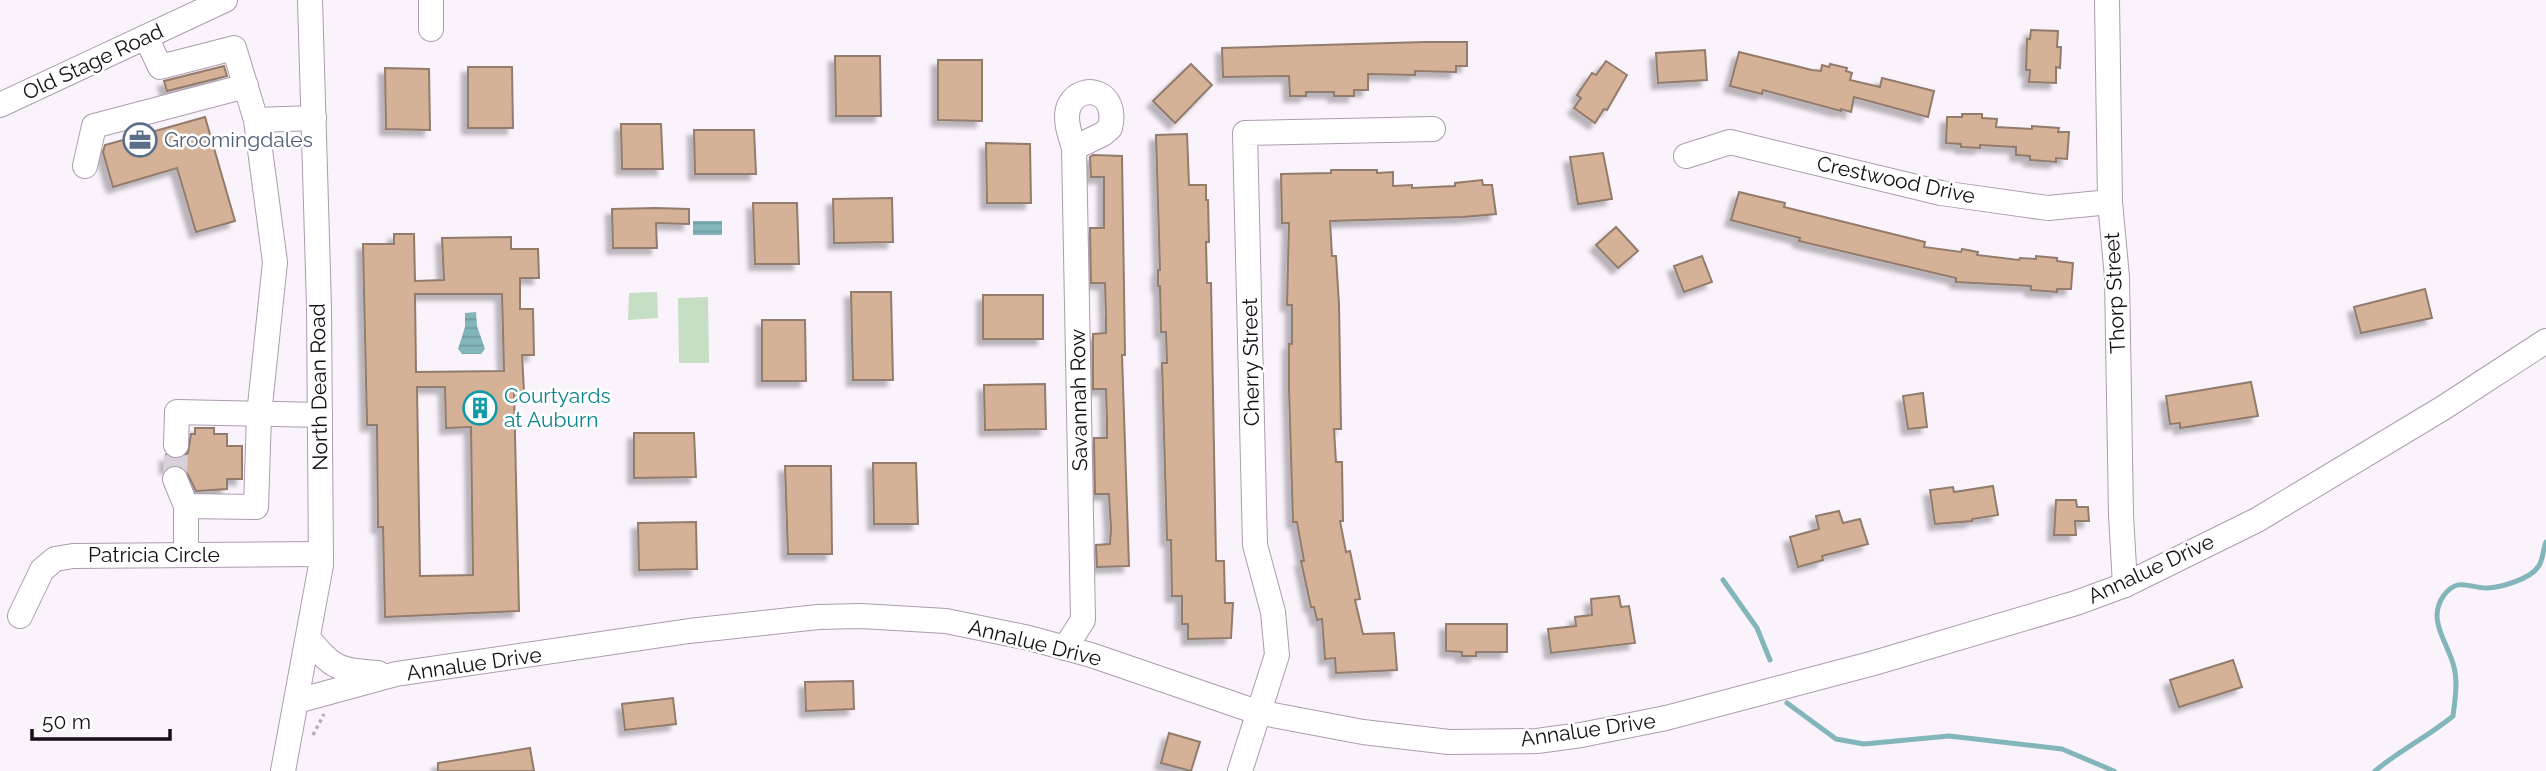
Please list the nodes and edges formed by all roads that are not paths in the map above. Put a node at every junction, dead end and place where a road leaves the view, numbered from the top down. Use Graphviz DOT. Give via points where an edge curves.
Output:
graph roads {
  1 [pos="225,0"];
  2 [pos="310,0"];
  3 [pos="431,0"];
  4 [pos="2107,0"];
  5 [pos="432,29"];
  6 [pos="146,37"];
  7 [pos="246,86"];
  8 [pos="0,105"];
  9 [pos="314,118"];
  10 [pos="256,120"];
  11 [pos="1433,129"];
  12 [pos="1074,148"];
  13 [pos="1686,156"];
  14 [pos="85,166"];
  15 [pos="2110,202"];
  16 [pos="2546,341"];
  17 [pos="259,415"];
  18 [pos="320,415"];
  19 [pos="176,445"];
  20 [pos="175,479"];
  21 [pos="186,506"];
  22 [pos="321,554"];
  23 [pos="186,555"];
  24 [pos="2125,585"];
  25 [pos="20,616"];
  26 [pos="308,638"];
  27 [pos="1065,648"];
  28 [pos="396,674"];
  29 [pos="296,701"];
  30 [pos="1257,712"];
  31 [pos="283,771"];
  32 [pos="1240,771"];
  1 -- 6 [label="street, Old Stage Road"];
  2 -- 9 [label="street, North Dean Road"];
  3 -- 5 [label="street"];
  4 -- 15 [label="street, Thorp Street"];
  6 -- 7 [label="street" via="160,68 234,48"];
  6 -- 8 [label="street, Old Stage Road"];
  7 -- 10 [label="street"];
  7 -- 14 [label="street" via="94,126"];
  9 -- 10 [label="street"];
  9 -- 18 [label="street, North Dean Road"];
  10 -- 17 [label="street" via="275,262"];
  11 -- 30 [label="street, Cherry Street" via="1245,133 1255,545 1273,612 1277,655"];
  12 -- 27 [label="street, Savannah Row" via="1083,620"];
  13 -- 15 [label="street, Crestwood Drive" via="1730,142 1941,193 2048,208"];
  15 -- 24 [label="street, Thorp Street" via="2117,277"];
  16 -- 24 [label="street, Annalue Drive" via="2257,520"];
  17 -- 18 [label="street"];
  17 -- 19 [label="street" via="177,412"];
  17 -- 21 [label="street" via="256,507"];
  18 -- 22 [label="street, North Dean Road"];
  20 -- 21 [label="street"];
  21 -- 23 [label="street"];
  22 -- 23 [label="street, Patricia Circle"];
  22 -- 26 [label="street, North Dean Road"];
  23 -- 25 [label="street, Patricia Circle" via="55,559 42,570"];
  24 -- 30 [label="street, Annalue Drive" via="1874,663 1666,718 1536,741 1449,742"];
  26 -- 28 [label="street, Annalue Drive" via="330,664 347,671"];
  26 -- 29 [label="street, North Dean Road"];
  27 -- 28 [label="street, Annalue Drive" via="946,621 818,617"];
  27 -- 30 [label="street, Annalue Drive"];
  28 -- 29 [label="street, Annalue Drive"];
  29 -- 31 [label="street, North Dean Road"];
  30 -- 32 [label="street, Cherry Street"];
}
